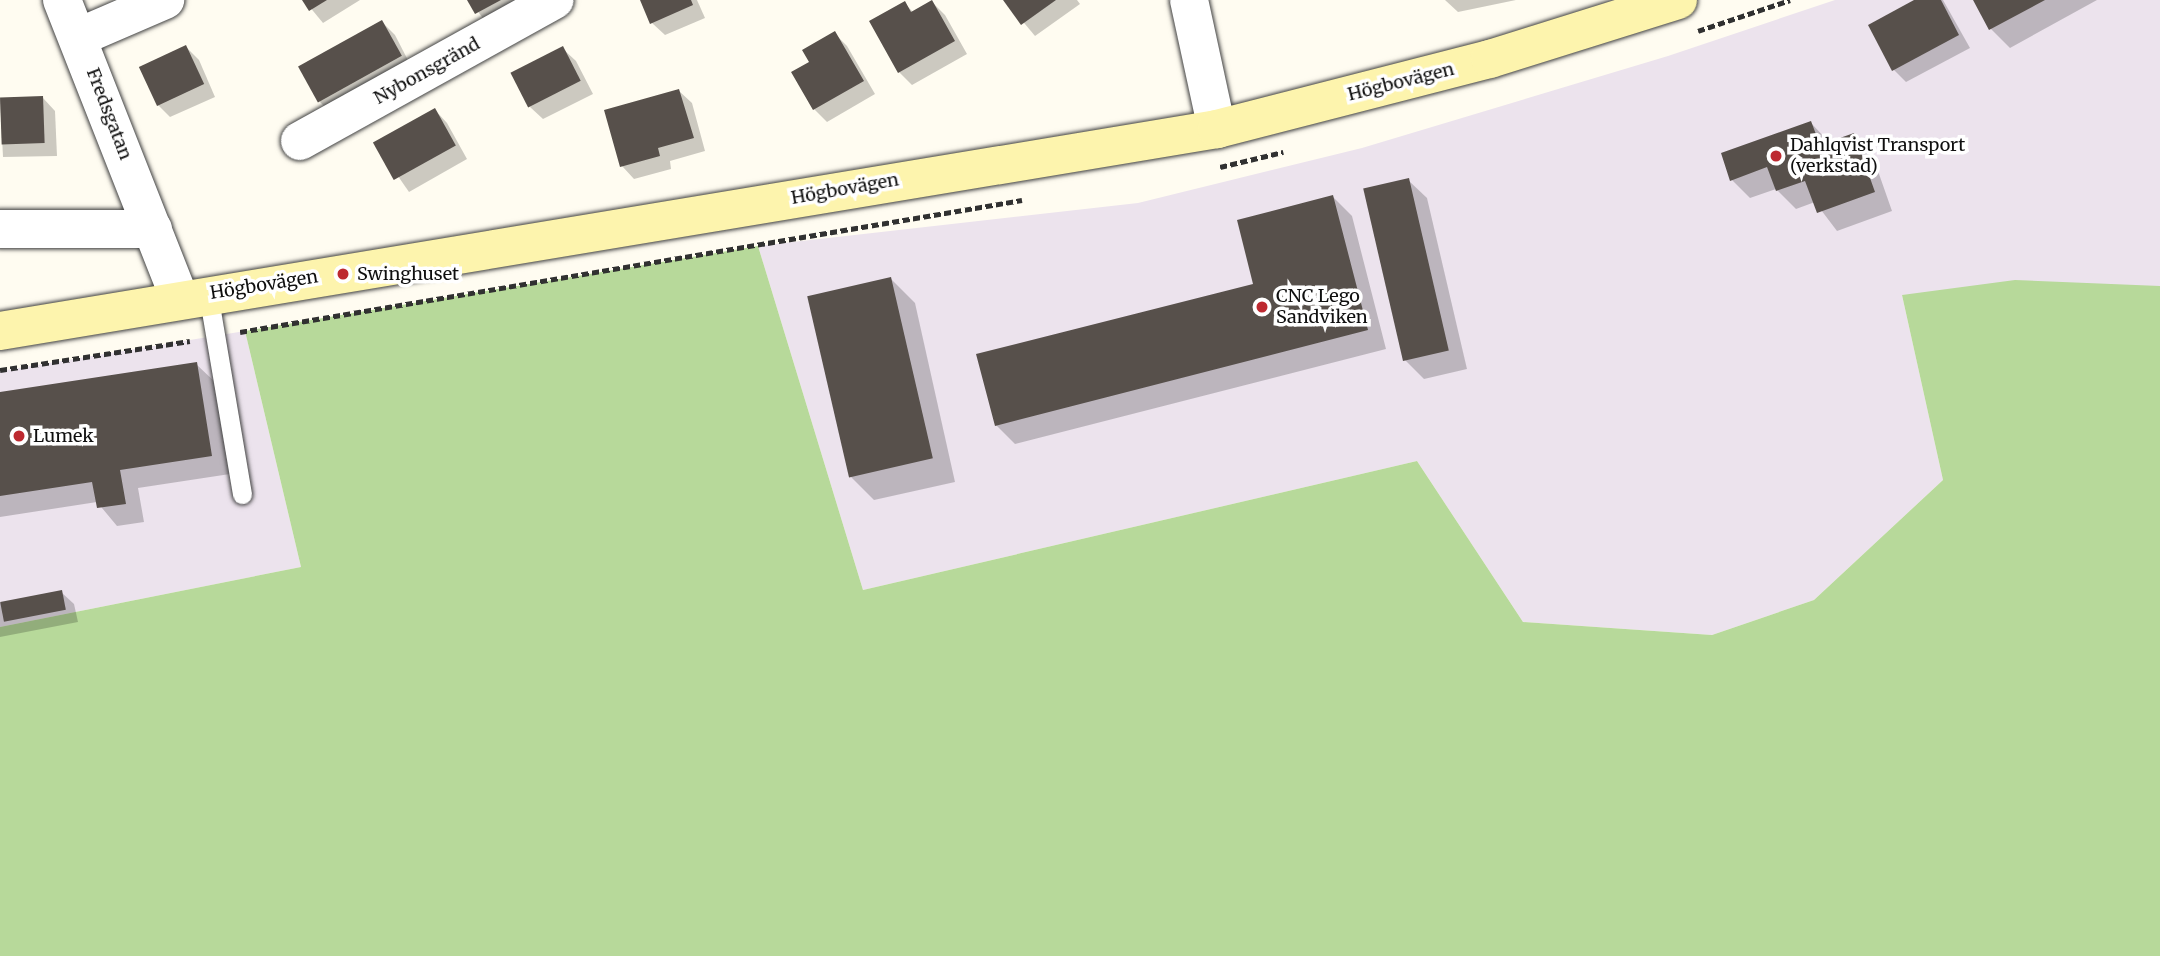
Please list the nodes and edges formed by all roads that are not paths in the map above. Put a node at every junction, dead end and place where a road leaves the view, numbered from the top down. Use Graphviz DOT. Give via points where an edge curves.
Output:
graph roads {
  1 [pos="62,0"];
  2 [pos="166,0"];
  3 [pos="554,0"];
  4 [pos="1189,0"];
  5 [pos="1678,0"];
  6 [pos="79,37"];
  7 [pos="1217,130"];
  8 [pos="300,141"];
  9 [pos="0,229"];
  10 [pos="153,229"];
  11 [pos="194,296"];
  12 [pos="0,331"];
  13 [pos="242,494"];
  1 -- 6 [label="street, Fredsgatan"];
  2 -- 6 [label="street"];
  3 -- 8 [label="street, Nybonsgränd"];
  4 -- 7 [label="street"];
  5 -- 7 [label="main road, Högbovägen" via="1490,59"];
  6 -- 10 [label="street, Fredsgatan"];
  7 -- 11 [label="main road, Högbovägen"];
  9 -- 10 [label="street"];
  10 -- 11 [label="street, Fredsgatan"];
  11 -- 12 [label="main road, Högbovägen"];
  11 -- 13 [label="lane"];
}
